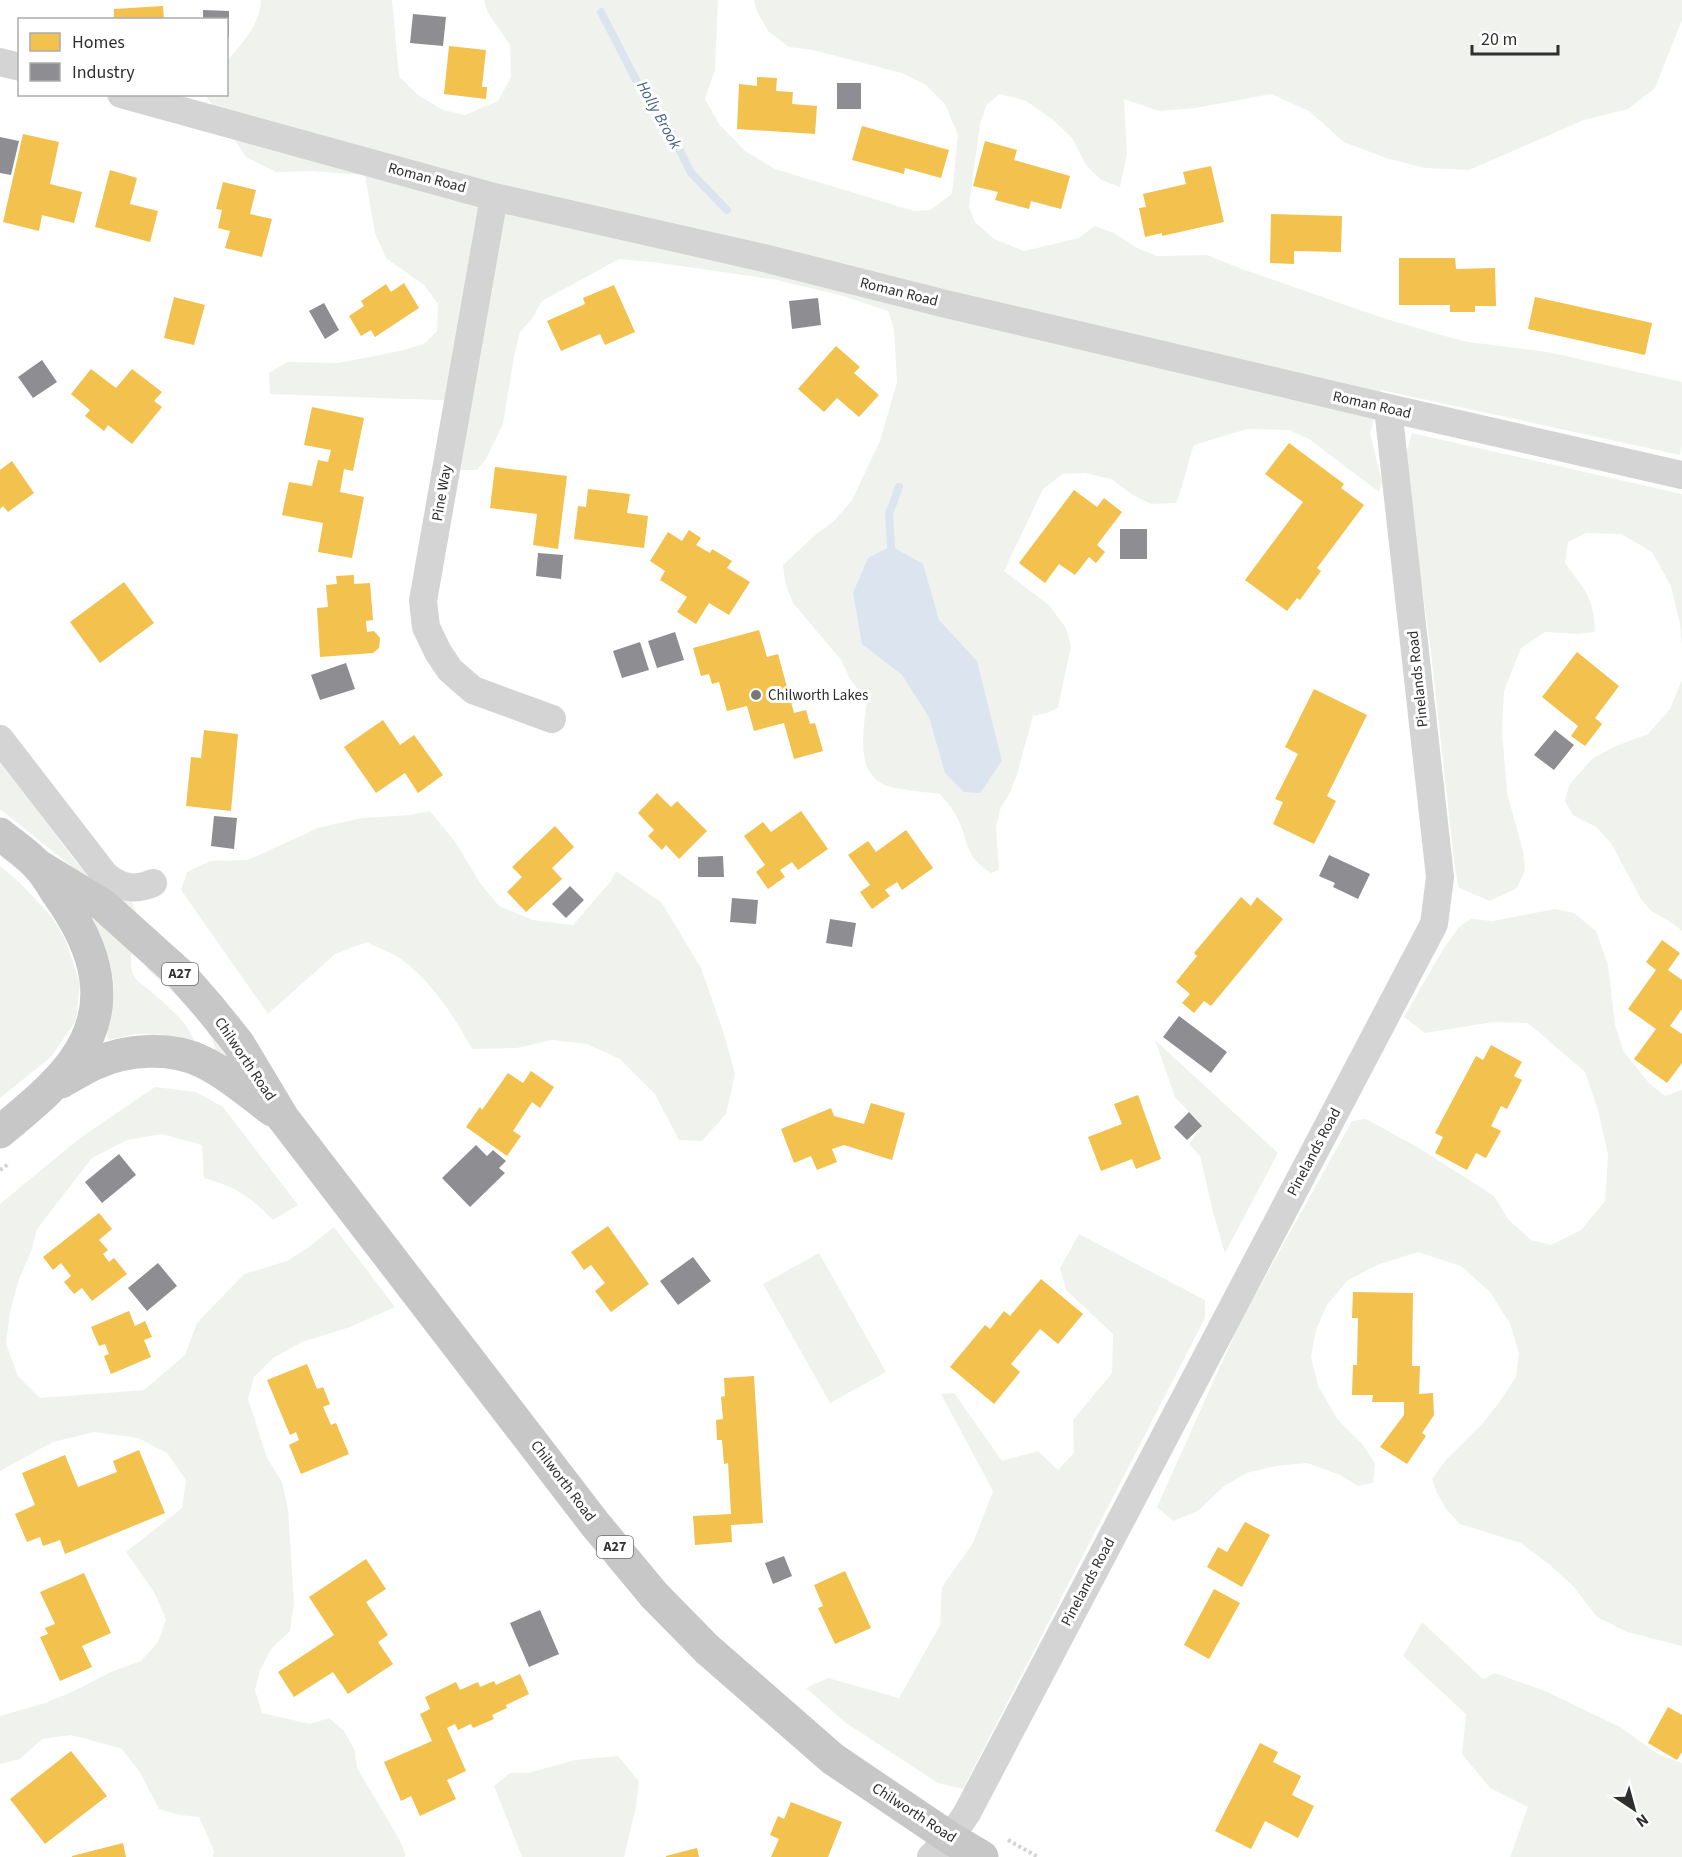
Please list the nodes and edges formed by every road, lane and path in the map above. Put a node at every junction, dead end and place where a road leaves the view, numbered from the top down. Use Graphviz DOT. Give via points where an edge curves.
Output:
graph roads {
  1 [pos="0,62"];
  2 [pos="18,66"];
  3 [pos="128,96"];
  4 [pos="494,197"];
  5 [pos="1388,408"];
  6 [pos="1682,475"];
  7 [pos="552,719"];
  8 [pos="0,739"];
  9 [pos="0,834"];
  10 [pos="39,866"];
  11 [pos="153,883"];
  12 [pos="54,1086"];
  13 [pos="283,1118"];
  14 [pos="9,1144"];
  15 [pos="0,1170"];
  16 [pos="992,1847"];
  17 [pos="940,1848"];
  18 [pos="1038,1857"];
  1 -- 2 [label="street"];
  3 -- 4 [label="street, Roman Road"];
  4 -- 5 [label="street, Roman Road"];
  4 -- 7 [label="street, Pine Way" via="423,601 426,627 450,670 473,690"];
  5 -- 6 [label="street, Roman Road"];
  5 -- 17 [label="street, Pinelands Road" via="1440,877 1434,924 967,1813"];
  8 -- 11 [label="street" via="95,844 105,875 122,886 138,888"];
  9 -- 10 [label="main road, A27"];
  10 -- 12 [label="main road, A27" via="78,925 96,972 98,997 86,1041"];
  10 -- 13 [label="main road, Chilworth Road / A27" via="103,905 182,976 238,1043"];
  12 -- 13 [label="main road, Chilworth Road / A27" via="113,1057 156,1051 201,1061"];
  12 -- 14 [label="main road, A27"];
  13 -- 17 [label="main road, Chilworth Road / A27" via="654,1595 707,1649"];
  14 -- 15 [label="path"];
  16 -- 17 [label="main road, Chilworth Road / A27"];
  16 -- 18 [label="path"];
}
